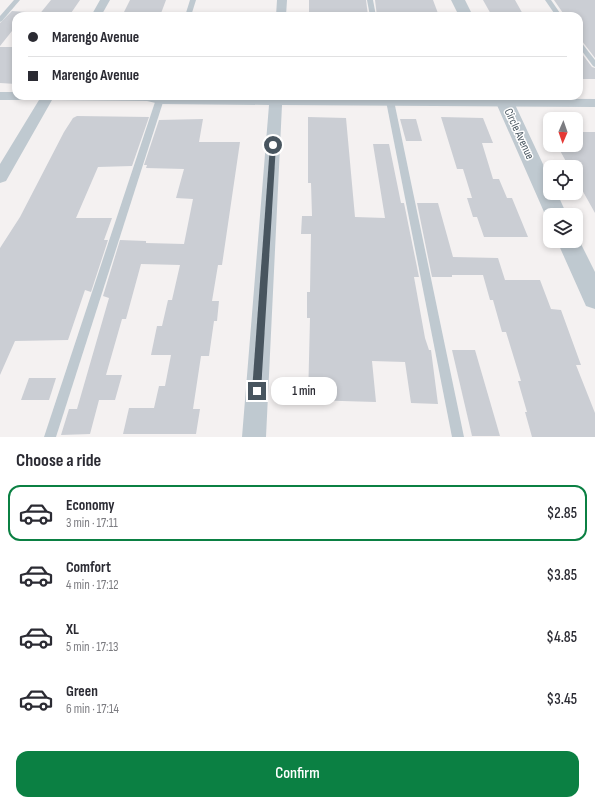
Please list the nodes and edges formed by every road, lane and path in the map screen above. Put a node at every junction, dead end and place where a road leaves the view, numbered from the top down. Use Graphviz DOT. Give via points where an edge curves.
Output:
graph roads {
  1 [pos="17,0"];
  2 [pos="105,0"];
  3 [pos="193,0"];
  4 [pos="282,0"];
  5 [pos="370,0"];
  6 [pos="458,0"];
  7 [pos="548,0"];
  8 [pos="98,12"];
  9 [pos="189,12"];
  10 [pos="281,12"];
  11 [pos="372,12"];
  12 [pos="464,12"];
  13 [pos="556,12"];
  14 [pos="0,20"];
  15 [pos="583,48"];
  16 [pos="595,65"];
  17 [pos="0,96"];
  18 [pos="12,97"];
  19 [pos="38,100"];
  20 [pos="45,100"];
  21 [pos="62,100"];
  22 [pos="155,100"];
  23 [pos="160,100"];
  24 [pos="276,100"];
  25 [pos="390,100"];
  26 [pos="503,100"];
  27 [pos="534,100"];
  28 [pos="595,102"];
  29 [pos="0,105"];
  30 [pos="0,177"];
  31 [pos="553,208"];
  32 [pos="571,248"];
  33 [pos="595,298"];
  34 [pos="50,437"];
  35 [pos="254,437"];
  36 [pos="458,437"];
  1 -- 14 [label="lane"];
  2 -- 8 [label="street"];
  3 -- 9 [label="lane"];
  4 -- 10 [label="street"];
  5 -- 11 [label="lane"];
  6 -- 12 [label="street"];
  7 -- 13 [label="lane"];
  15 -- 16 [label="lane"];
  17 -- 18 [label="street"];
  19 -- 29 [label="street"];
  20 -- 30 [label="street"];
  21 -- 22 [label="street" via="141,105"];
  23 -- 34 [label="lane"];
  24 -- 35 [label="street"];
  25 -- 36 [label="lane"];
  26 -- 31 [label="street, Circle Avenue"];
  27 -- 28 [label="street"];
  32 -- 33 [label="street"];
}
